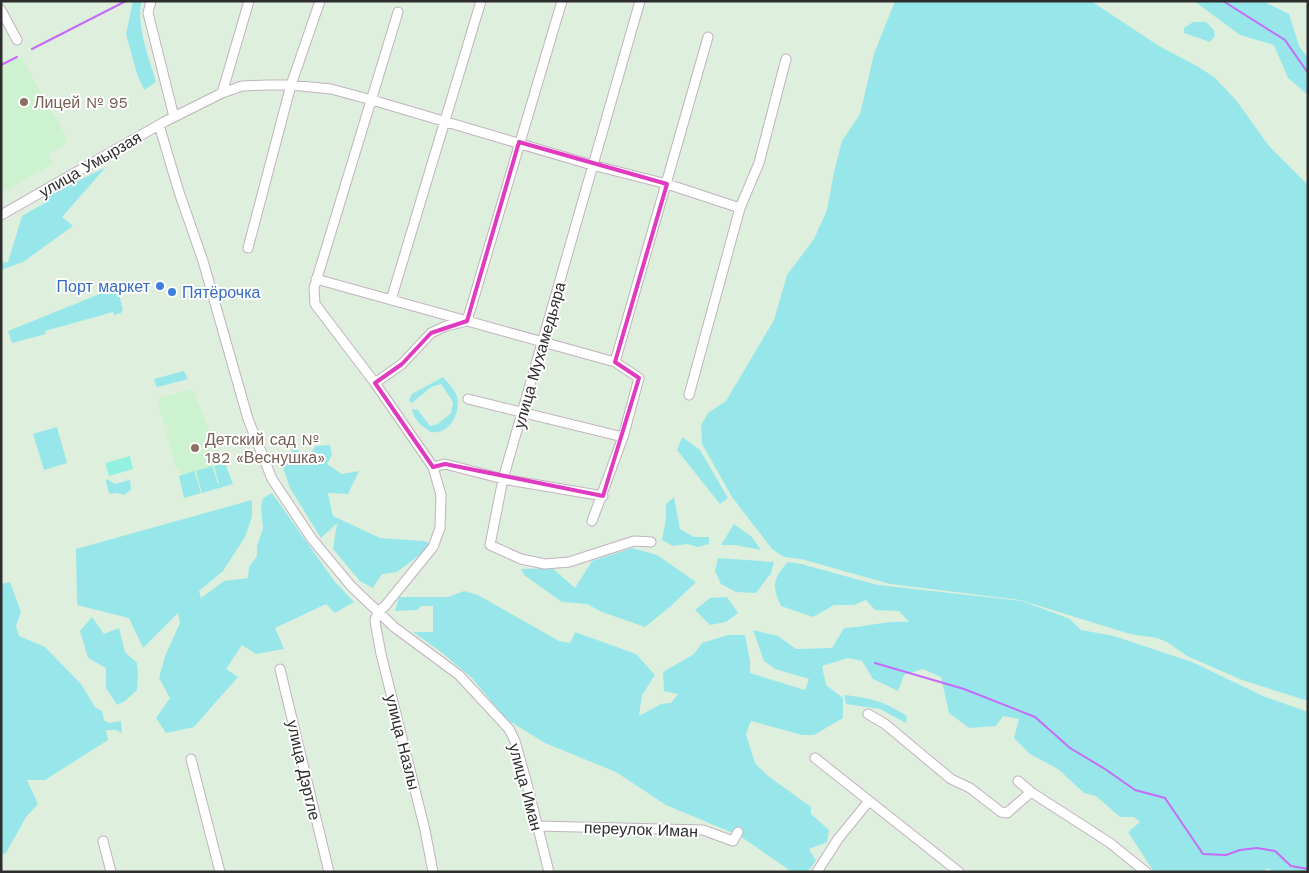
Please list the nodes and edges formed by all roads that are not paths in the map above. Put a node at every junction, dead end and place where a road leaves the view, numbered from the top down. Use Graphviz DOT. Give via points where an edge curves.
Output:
graph roads {
  1 [pos="151,1"];
  2 [pos="249,1"];
  3 [pos="320,1"];
  4 [pos="481,1"];
  5 [pos="562,1"];
  6 [pos="640,1"];
  7 [pos="1,10"];
  8 [pos="398,12"];
  9 [pos="708,37"];
  10 [pos="17,40"];
  11 [pos="786,59"];
  12 [pos="291,85"];
  13 [pos="222,93"];
  14 [pos="372,100"];
  15 [pos="176,115"];
  16 [pos="446,121"];
  17 [pos="159,125"];
  18 [pos="519,142"];
  19 [pos="592,166"];
  20 [pos="667,184"];
  21 [pos="740,208"];
  22 [pos="1,216"];
  23 [pos="248,248"];
  24 [pos="316,279"];
  25 [pos="391,300"];
  26 [pos="467,321"];
  27 [pos="543,342"];
  28 [pos="616,362"];
  29 [pos="375,383"];
  30 [pos="689,395"];
  31 [pos="468,399"];
  32 [pos="523,413"];
  33 [pos="623,438"];
  34 [pos="433,467"];
  35 [pos="503,479"];
  36 [pos="603,496"];
  37 [pos="592,521"];
  38 [pos="651,542"];
  39 [pos="378,612"];
  40 [pos="280,669"];
  41 [pos="868,714"];
  42 [pos="815,758"];
  43 [pos="191,759"];
  44 [pos="1018,781"];
  45 [pos="1031,792"];
  46 [pos="869,801"];
  47 [pos="537,826"];
  48 [pos="738,832"];
  49 [pos="103,841"];
  50 [pos="111,872"];
  51 [pos="220,872"];
  52 [pos="329,872"];
  53 [pos="433,872"];
  54 [pos="549,872"];
  55 [pos="818,872"];
  56 [pos="959,872"];
  57 [pos="1146,872"];
  1 -- 15 [label="street" via="148,13"];
  2 -- 13 [label="street"];
  3 -- 12 [label="street"];
  4 -- 16 [label="street"];
  5 -- 18 [label="street"];
  6 -- 19 [label="street, улица Мухамедьяра"];
  7 -- 10 [label="street"];
  8 -- 14 [label="street"];
  9 -- 20 [label="street"];
  11 -- 21 [label="street" via="758,163"];
  12 -- 13 [label="street" via="242,86"];
  12 -- 14 [label="street" via="331,89"];
  12 -- 23 [label="street"];
  13 -- 15 [label="street"];
  14 -- 16 [label="street"];
  14 -- 24 [label="street"];
  15 -- 17 [label="street, улица Умырзая"];
  16 -- 18 [label="street"];
  16 -- 25 [label="street"];
  17 -- 22 [label="street, улица Умырзая"];
  17 -- 39 [label="street, улица Иман" via="203,261 248,419 272,479 312,540"];
  18 -- 19 [label="street"];
  18 -- 26 [label="street"];
  19 -- 20 [label="street"];
  19 -- 27 [label="street, улица Мухамедьяра"];
  20 -- 21 [label="street"];
  20 -- 28 [label="street"];
  21 -- 30 [label="street"];
  24 -- 25 [label="street"];
  24 -- 29 [label="street" via="316,304"];
  25 -- 26 [label="street"];
  26 -- 27 [label="street"];
  26 -- 29 [label="street" via="431,333 402,364"];
  27 -- 28 [label="street"];
  27 -- 32 [label="street, улица Мухамедьяра"];
  28 -- 33 [label="street" via="640,378"];
  29 -- 34 [label="street"];
  31 -- 32 [label="street"];
  32 -- 33 [label="street"];
  32 -- 35 [label="street, улица Мухамедьяра"];
  33 -- 36 [label="street"];
  34 -- 35 [label="street" via="445,464"];
  34 -- 39 [label="street" via="441,495 439,533 433,547"];
  35 -- 36 [label="street"];
  35 -- 38 [label="street, улица Мухамедьяра" via="490,545 521,560 545,564 569,562 634,542"];
  36 -- 37 [label="street"];
  39 -- 47 [label="street, улица Иман" via="459,675 509,729 515,740"];
  39 -- 53 [label="street, улица Назлы" via="375,620 381,654"];
  40 -- 52 [label="street, улица Дэртле"];
  41 -- 45 [label="street" via="951,779 970,788 1001,812 1007,813"];
  42 -- 46 [label="street"];
  43 -- 51 [label="street"];
  44 -- 45 [label="street"];
  45 -- 57 [label="street" via="1110,842"];
  46 -- 55 [label="street" via="838,839"];
  46 -- 56 [label="street"];
  47 -- 48 [label="street, переулок Иман" via="703,830 733,841"];
  47 -- 54 [label="street, улица Иман"];
  49 -- 50 [label="street"];
}
